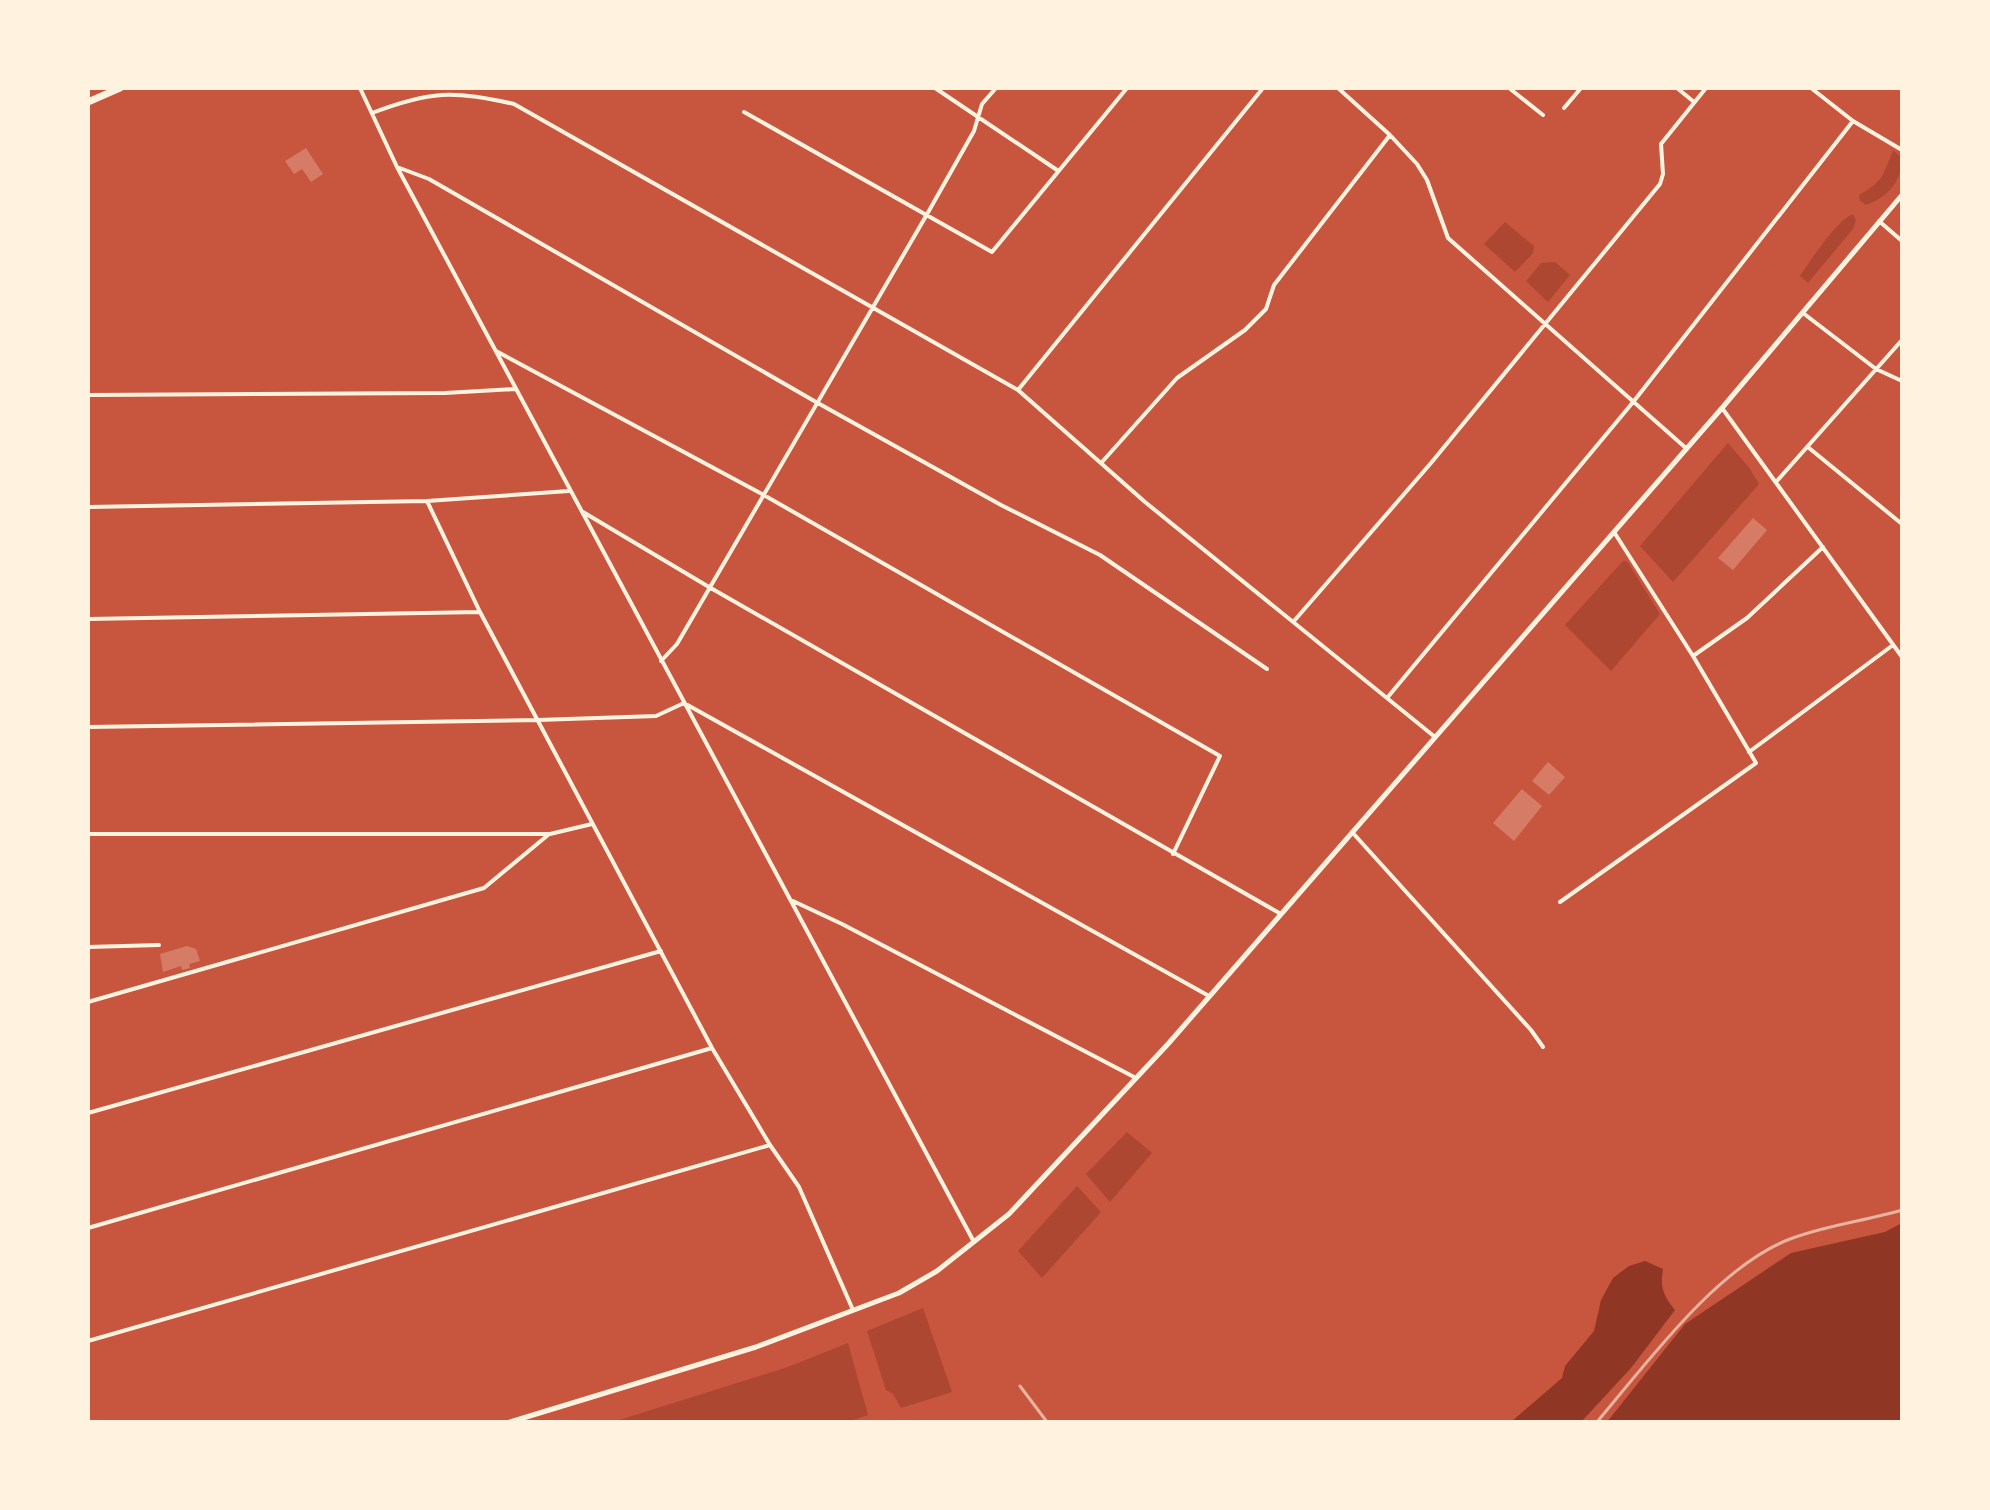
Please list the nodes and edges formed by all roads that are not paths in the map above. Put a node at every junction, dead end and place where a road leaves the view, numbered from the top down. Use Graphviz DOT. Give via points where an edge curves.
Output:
graph roads {
  1 [pos="120,88"];
  2 [pos="360,88"];
  3 [pos="935,88"];
  4 [pos="996,88"];
  5 [pos="1127,88"];
  6 [pos="1263,88"];
  7 [pos="1338,88"];
  8 [pos="1509,88"];
  9 [pos="1581,88"];
  10 [pos="1677,88"];
  11 [pos="1706,88"];
  12 [pos="1811,88"];
  13 [pos="88,102"];
  14 [pos="1694,102"];
  15 [pos="1564,108"];
  16 [pos="744,112"];
  17 [pos="372,113"];
  18 [pos="1543,115"];
  19 [pos="976,118"];
  20 [pos="1853,121"];
  21 [pos="1390,135"];
  22 [pos="1902,150"];
  23 [pos="397,167"];
  24 [pos="1057,170"];
  25 [pos="1902,195"];
  26 [pos="926,216"];
  27 [pos="1879,221"];
  28 [pos="1902,241"];
  29 [pos="872,309"];
  30 [pos="1803,313"];
  31 [pos="1545,324"];
  32 [pos="1902,340"];
  33 [pos="494,350"];
  34 [pos="1876,369"];
  35 [pos="1902,381"];
  36 [pos="515,389"];
  37 [pos="1018,390"];
  38 [pos="88,395"];
  39 [pos="1634,401"];
  40 [pos="816,402"];
  41 [pos="1722,408"];
  42 [pos="1809,448"];
  43 [pos="1687,449"];
  44 [pos="1102,462"];
  45 [pos="1776,482"];
  46 [pos="569,491"];
  47 [pos="762,494"];
  48 [pos="427,501"];
  49 [pos="88,507"];
  50 [pos="580,510"];
  51 [pos="1902,524"];
  52 [pos="1614,532"];
  53 [pos="1824,547"];
  54 [pos="709,587"];
  55 [pos="480,612"];
  56 [pos="88,619"];
  57 [pos="1294,621"];
  58 [pos="1893,645"];
  59 [pos="1693,656"];
  60 [pos="1902,657"];
  61 [pos="661,661"];
  62 [pos="1267,669"];
  63 [pos="1387,698"];
  64 [pos="684,703"];
  65 [pos="538,720"];
  66 [pos="88,727"];
  67 [pos="1435,737"];
  68 [pos="1749,752"];
  69 [pos="593,824"];
  70 [pos="1352,832"];
  71 [pos="88,834"];
  72 [pos="550,834"];
  73 [pos="1173,854"];
  74 [pos="790,900"];
  75 [pos="1560,902"];
  76 [pos="1281,914"];
  77 [pos="159,945"];
  78 [pos="88,947"];
  79 [pos="661,951"];
  80 [pos="1209,996"];
  81 [pos="88,1002"];
  82 [pos="1543,1047"];
  83 [pos="712,1048"];
  84 [pos="1136,1078"];
  85 [pos="88,1113"];
  86 [pos="770,1145"];
  87 [pos="88,1228"];
  88 [pos="974,1242"];
  89 [pos="853,1310"];
  90 [pos="88,1341"];
  91 [pos="510,1422"];
  1 -- 13 [label="highway"];
  2 -- 17 [label="street"];
  3 -- 19 [label="street"];
  4 -- 19 [label="street"];
  5 -- 24 [label="street"];
  6 -- 37 [label="street"];
  7 -- 21 [label="street"];
  8 -- 18 [label="street"];
  9 -- 15 [label="street"];
  10 -- 14 [label="street"];
  11 -- 14 [label="street"];
  12 -- 20 [label="street"];
  14 -- 31 [label="street" via="1661,144 1660,184"];
  16 -- 26 [label="street"];
  17 -- 23 [label="street"];
  17 -- 29 [label="street" via="438,94 514,104"];
  19 -- 24 [label="street"];
  19 -- 26 [label="street" via="974,131"];
  20 -- 22 [label="street"];
  20 -- 39 [label="street"];
  21 -- 31 [label="street" via="1427,180 1448,238"];
  21 -- 44 [label="street" via="1274,285 1266,309 1177,378"];
  23 -- 33 [label="street"];
  23 -- 40 [label="street" via="429,179"];
  24 -- 26 [label="street" via="992,252"];
  25 -- 27 [label="street"];
  26 -- 29 [label="street"];
  27 -- 28 [label="street"];
  27 -- 30 [label="street"];
  29 -- 37 [label="street"];
  29 -- 40 [label="street"];
  30 -- 34 [label="street"];
  30 -- 41 [label="street"];
  31 -- 39 [label="street"];
  31 -- 57 [label="street"];
  32 -- 34 [label="street"];
  33 -- 36 [label="street"];
  33 -- 47 [label="street"];
  34 -- 35 [label="street"];
  34 -- 42 [label="street"];
  36 -- 38 [label="street"];
  36 -- 46 [label="street"];
  37 -- 44 [label="street"];
  39 -- 43 [label="street"];
  39 -- 63 [label="street"];
  40 -- 47 [label="street"];
  40 -- 62 [label="street" via="1100,555"];
  41 -- 43 [label="street"];
  41 -- 45 [label="street"];
  42 -- 45 [label="street"];
  42 -- 51 [label="street"];
  43 -- 52 [label="street"];
  44 -- 57 [label="street"];
  45 -- 53 [label="street"];
  46 -- 48 [label="street"];
  46 -- 50 [label="street"];
  47 -- 54 [label="street"];
  47 -- 73 [label="street" via="1220,756"];
  48 -- 49 [label="street"];
  48 -- 55 [label="street"];
  50 -- 54 [label="street"];
  50 -- 61 [label="street"];
  52 -- 59 [label="street"];
  52 -- 67 [label="street"];
  53 -- 58 [label="street"];
  53 -- 59 [label="street" via="1747,618"];
  54 -- 61 [label="street" via="677,644"];
  54 -- 73 [label="street"];
  55 -- 56 [label="street"];
  55 -- 65 [label="street"];
  57 -- 63 [label="street"];
  58 -- 60 [label="street"];
  58 -- 68 [label="street"];
  59 -- 68 [label="street"];
  61 -- 64 [label="street"];
  63 -- 67 [label="street"];
  64 -- 65 [label="street" via="656,716"];
  64 -- 74 [label="street"];
  64 -- 80 [label="street"];
  65 -- 66 [label="street"];
  65 -- 69 [label="street"];
  67 -- 70 [label="street"];
  68 -- 75 [label="street" via="1756,763"];
  69 -- 72 [label="street"];
  69 -- 79 [label="street"];
  70 -- 76 [label="street"];
  70 -- 82 [label="street"];
  71 -- 72 [label="street"];
  72 -- 81 [label="street" via="484,888"];
  73 -- 76 [label="street"];
  74 -- 84 [label="street"];
  74 -- 88 [label="street"];
  76 -- 80 [label="street"];
  77 -- 78 [label="street"];
  79 -- 83 [label="street"];
  79 -- 85 [label="street"];
  80 -- 84 [label="street"];
  83 -- 86 [label="street"];
  83 -- 87 [label="street"];
  84 -- 88 [label="street" via="1009,1214"];
  86 -- 89 [label="street" via="799,1187"];
  86 -- 90 [label="street"];
  88 -- 89 [label="street" via="899,1293"];
  89 -- 91 [label="street" via="756,1347"];
}
